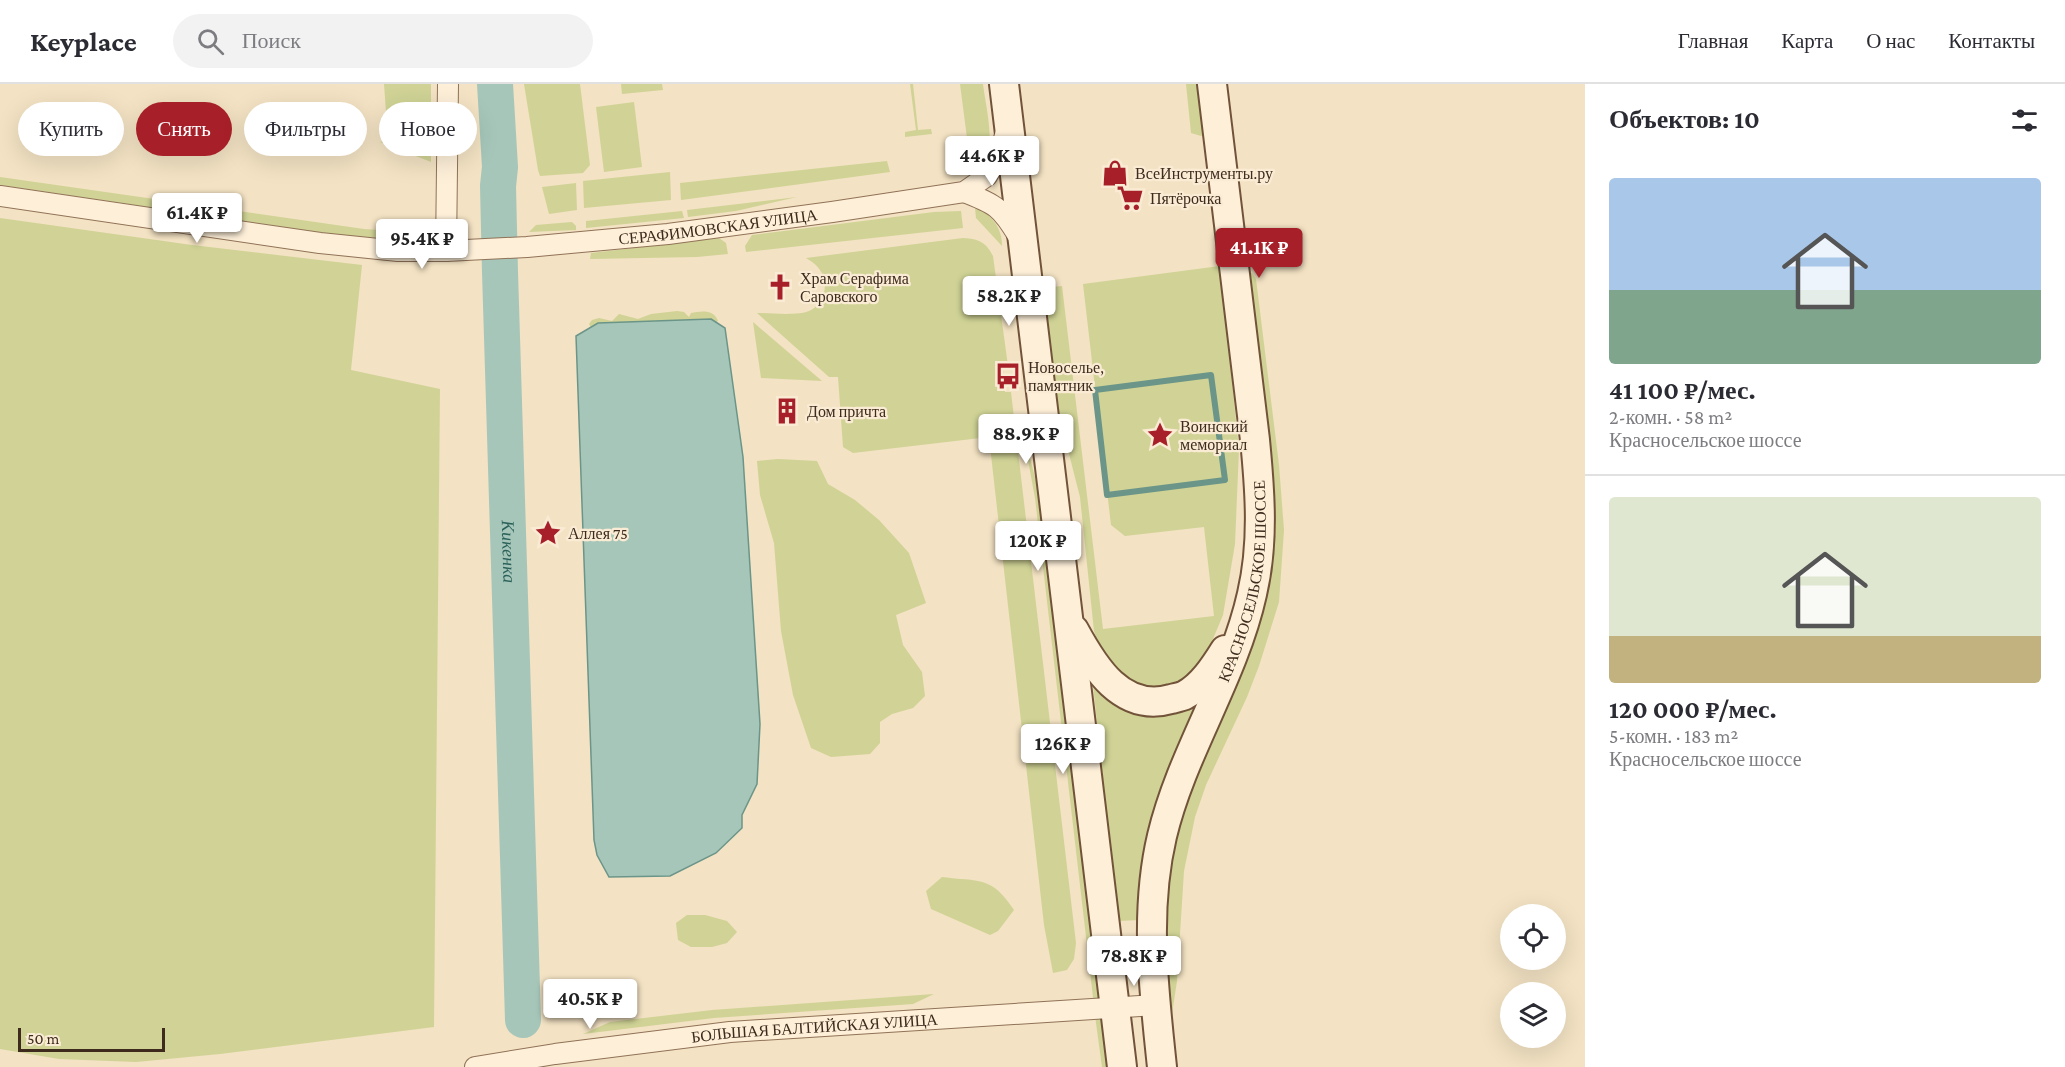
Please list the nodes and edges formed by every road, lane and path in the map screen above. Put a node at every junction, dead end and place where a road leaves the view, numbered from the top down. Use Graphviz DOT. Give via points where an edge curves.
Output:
graph roads {
  1 [pos="448,84"];
  2 [pos="1004,84"];
  3 [pos="1212,84"];
  4 [pos="1008,123"];
  5 [pos="964,192"];
  6 [pos="0,196"];
  7 [pos="1023,244"];
  8 [pos="446,251"];
  9 [pos="1067,617"];
  10 [pos="1243,626"];
  11 [pos="1156,1005"];
  12 [pos="1115,1007"];
  13 [pos="475,1067"];
  14 [pos="1122,1067"];
  15 [pos="1162,1067"];
  1 -- 8 [label="street"];
  2 -- 4 [label="main road"];
  3 -- 10 [label="main road, КРАСНОСЕЛЬСКОЕ ШОССЕ" via="1260,492 1259,545"];
  4 -- 5 [label="street, СЕРАФИМОВСКАЯ УЛИЦА" via="999,155 987,176"];
  4 -- 7 [label="main road"];
  5 -- 7 [label="street" via="1004,213"];
  5 -- 8 [label="street, СЕРАФИМОВСКАЯ УЛИЦА" via="735,226"];
  6 -- 8 [label="street" via="320,243 398,251"];
  7 -- 9 [label="main road"];
  9 -- 10 [label="main road" via="1095,666 1113,685 1134,698 1158,702 1185,695 1204,679"];
  9 -- 12 [label="main road"];
  10 -- 11 [label="main road, КРАСНОСЕЛЬСКОЕ ШОССЕ" via="1163,835 1153,897"];
  11 -- 12 [label="street, БОЛЬШАЯ БАЛТИЙСКАЯ УЛИЦА"];
  11 -- 15 [label="main road, КРАСНОСЕЛЬСКОЕ ШОССЕ"];
  12 -- 13 [label="street, БОЛЬШАЯ БАЛТИЙСКАЯ УЛИЦА" via="730,1032"];
  12 -- 14 [label="main road"];
}
